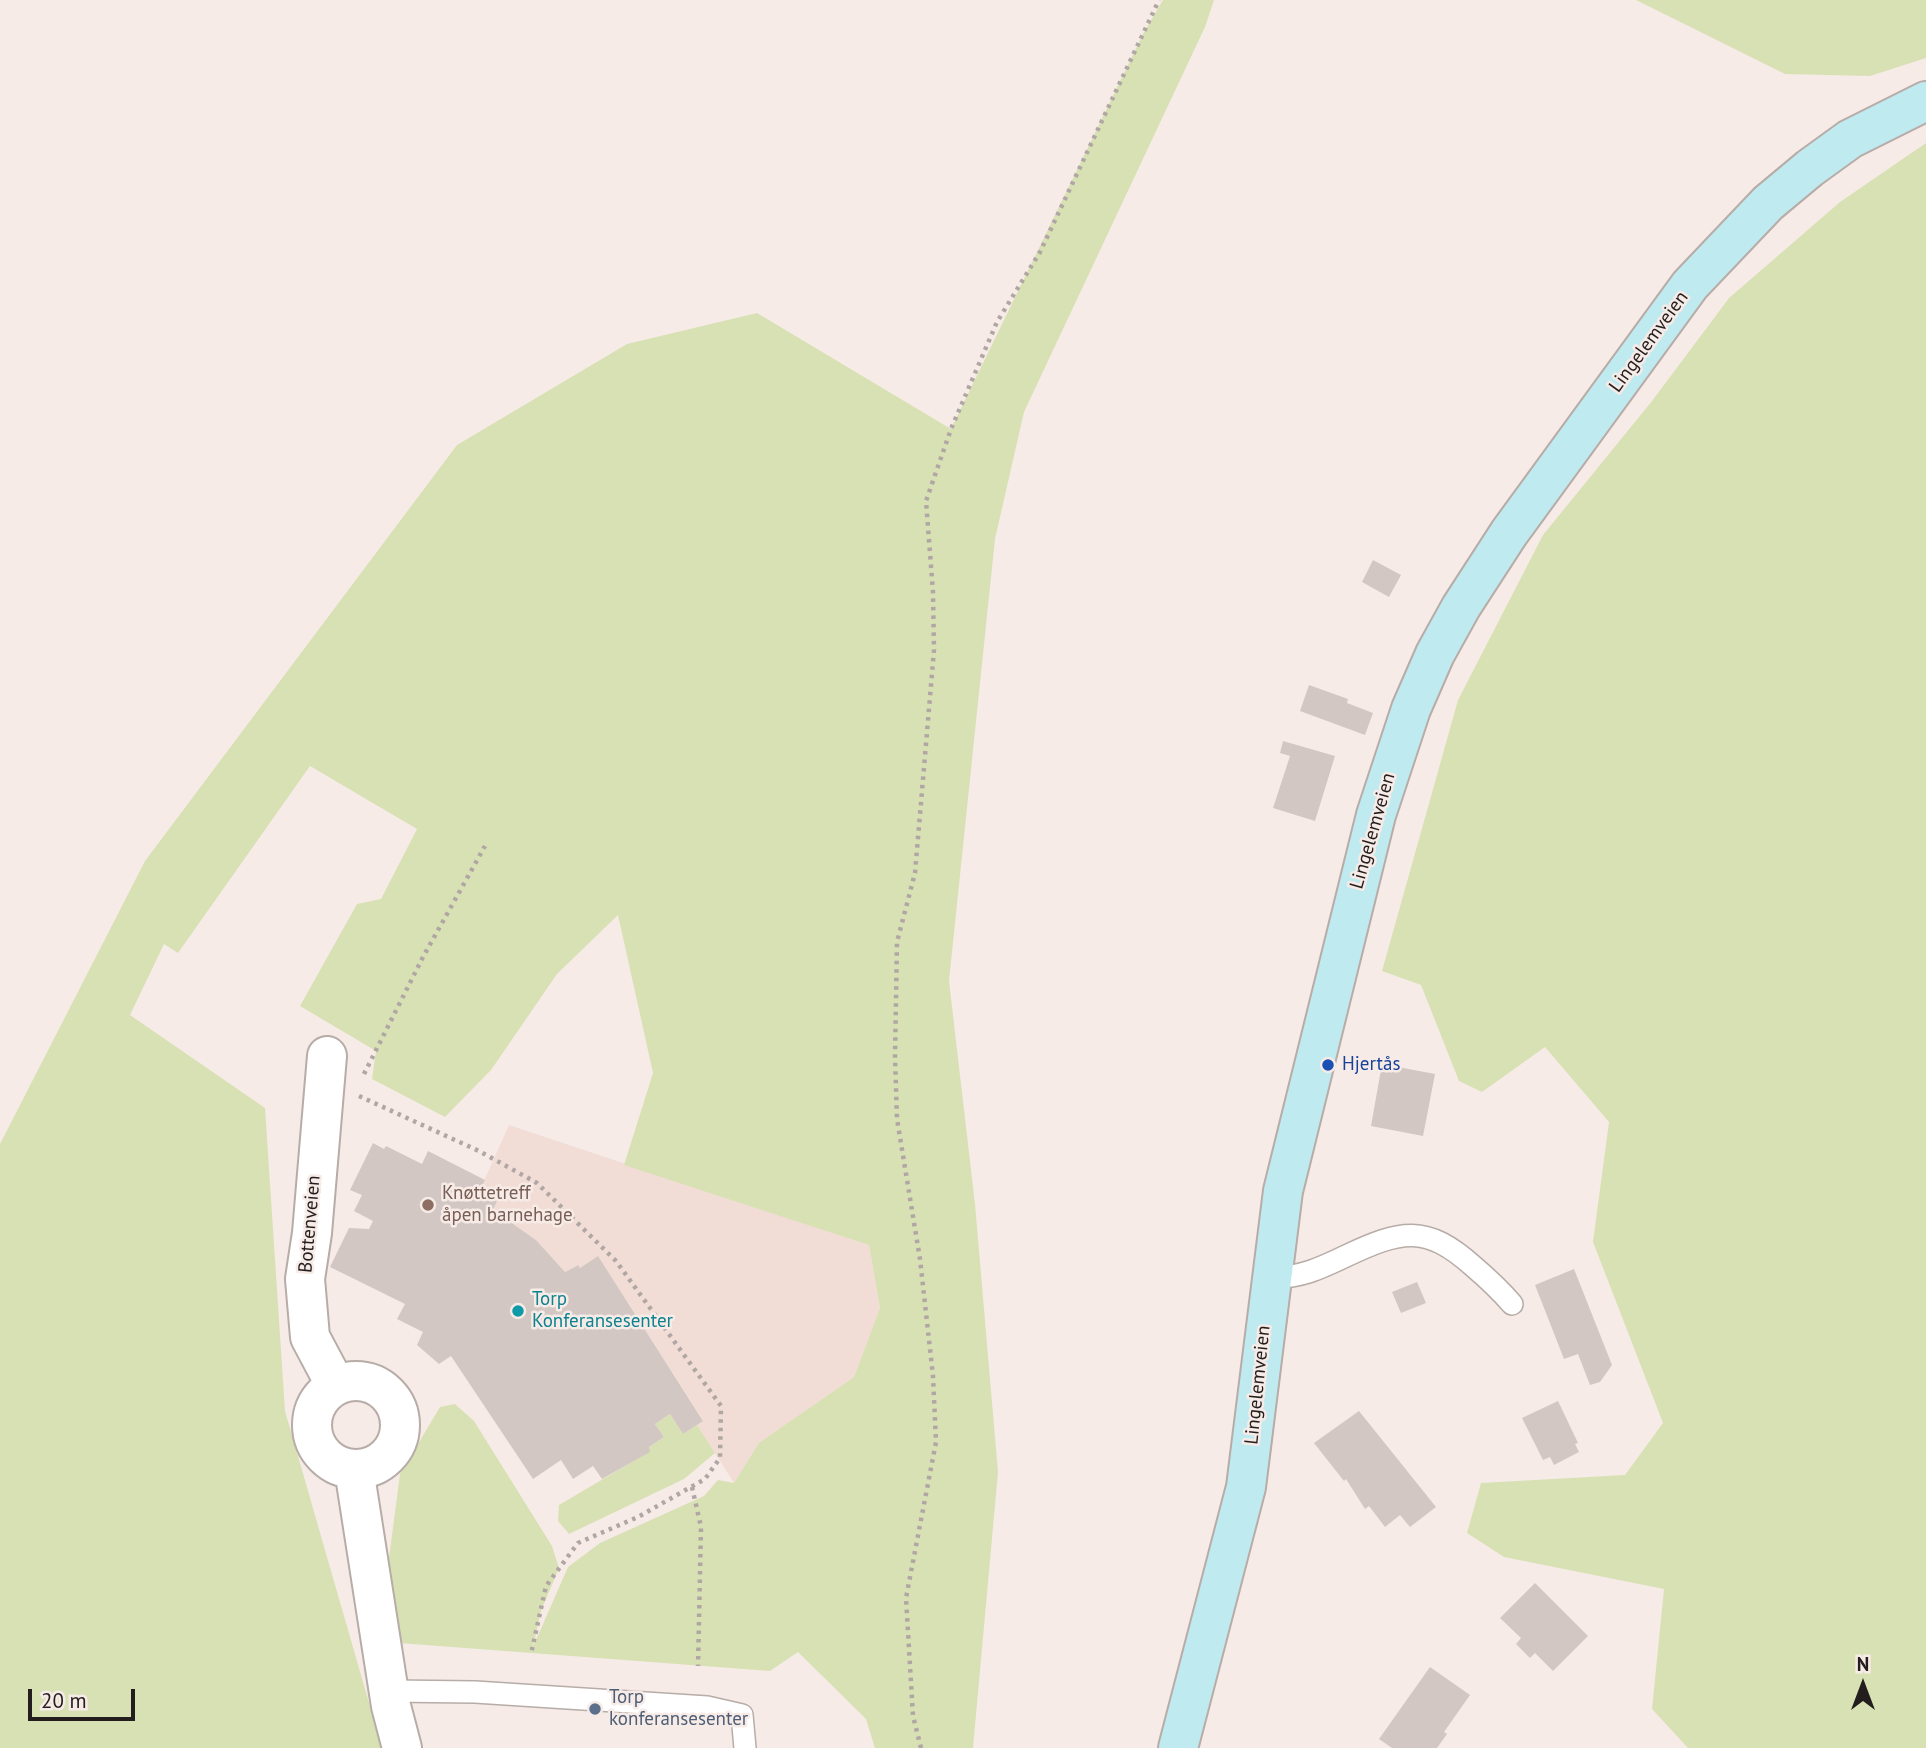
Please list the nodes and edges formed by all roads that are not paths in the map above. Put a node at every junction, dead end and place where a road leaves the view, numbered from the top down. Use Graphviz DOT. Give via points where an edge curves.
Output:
graph roads {
  1 [pos="1926,101"];
  2 [pos="327,1056"];
  3 [pos="1270,1277"];
  4 [pos="1512,1304"];
  5 [pos="336,1386"];
  6 [pos="354,1469"];
  7 [pos="389,1691"];
  8 [pos="402,1748"];
  9 [pos="745,1748"];
  10 [pos="1178,1748"];
  1 -- 3 [label="main road, Lingelemveien" via="1850,139 1768,203 1734,236 1690,285 1643,349 1509,533 1454,619 1411,709 1376,815 1283,1191"];
  2 -- 5 [label="street, Bottenveien" via="305,1279 310,1337"];
  3 -- 4 [label="lane" via="1292,1278 1370,1244 1420,1235 1458,1252"];
  3 -- 10 [label="main road, Lingelemveien" via="1246,1487"];
  5 -- 6 [label="street" via="315,1410 314,1437 329,1459"];
  5 -- 6 [label="street" via="359,1381 374,1384 387,1392 400,1419 394,1449 369,1467"];
  6 -- 7 [label="street"];
  7 -- 8 [label="street"];
  7 -- 9 [label="lane" via="707,1707 743,1715"];
}
